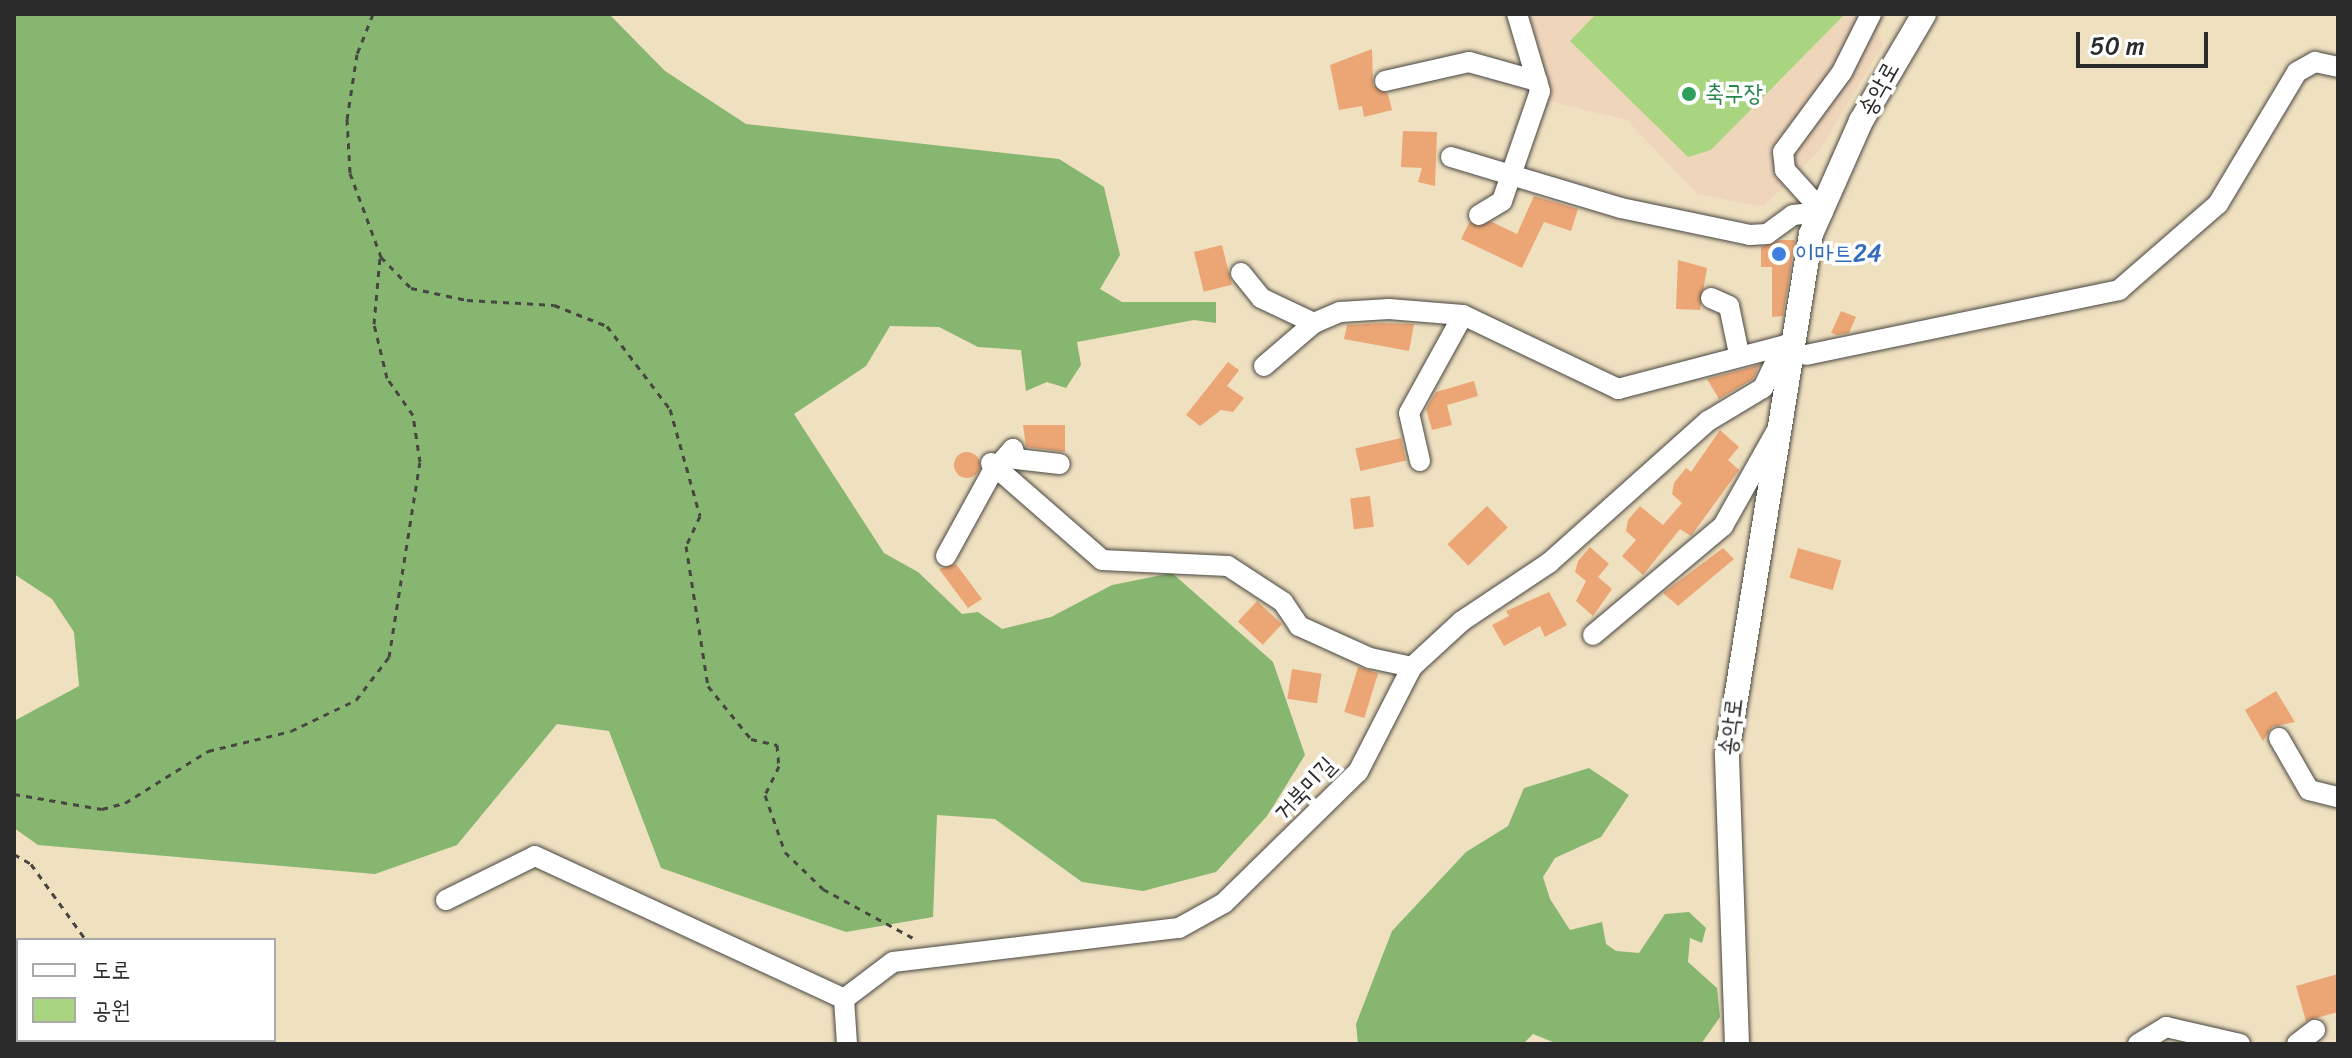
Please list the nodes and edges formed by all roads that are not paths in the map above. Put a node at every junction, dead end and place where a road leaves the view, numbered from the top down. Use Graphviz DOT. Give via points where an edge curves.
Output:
graph roads {
  1 [pos="1517,14"];
  2 [pos="1871,14"];
  3 [pos="1924,14"];
  4 [pos="1934,14"];
  5 [pos="2338,67"];
  6 [pos="1385,81"];
  7 [pos="1537,81"];
  8 [pos="1451,157"];
  9 [pos="1513,175"];
  10 [pos="1823,212"];
  11 [pos="1479,215"];
  12 [pos="1241,273"];
  13 [pos="1711,298"];
  14 [pos="1463,315"];
  15 [pos="1314,323"];
  16 [pos="1795,347"];
  17 [pos="1739,354"];
  18 [pos="1264,366"];
  19 [pos="1786,415"];
  20 [pos="1420,461"];
  21 [pos="1060,464"];
  22 [pos="993,465"];
  23 [pos="946,556"];
  24 [pos="1593,635"];
  25 [pos="1412,667"];
  26 [pos="2279,738"];
  27 [pos="2338,797"];
  28 [pos="446,900"];
  29 [pos="844,999"];
  30 [pos="2315,1030"];
  31 [pos="847,1044"];
  32 [pos="1737,1044"];
  33 [pos="1745,1044"];
  34 [pos="2138,1044"];
  35 [pos="2240,1044"];
  36 [pos="2297,1044"];
  1 -- 7 [label="street"];
  2 -- 10 [label="street" via="1842,72 1783,152 1785,170"];
  3 -- 10 [label="main road, 송악로" via="1861,121"];
  4 -- 16 [label="main road" via="1836,209"];
  5 -- 16 [label="street" via="2315,62 2297,72 2218,204 2119,290"];
  6 -- 7 [label="street" via="1469,62"];
  7 -- 9 [label="street"];
  8 -- 9 [label="street"];
  9 -- 10 [label="street" via="1750,235"];
  9 -- 11 [label="street" via="1502,201"];
  10 -- 16 [label="main road, 송악로" via="1811,234"];
  12 -- 15 [label="street" via="1261,298"];
  13 -- 17 [label="street" via="1729,306"];
  14 -- 15 [label="street" via="1377,310"];
  14 -- 17 [label="street" via="1618,389"];
  14 -- 20 [label="street" via="1409,413"];
  15 -- 18 [label="street"];
  16 -- 17 [label="street"];
  16 -- 19 [label="main road, 송악로"];
  16 -- 25 [label="street, 거북미길" via="1763,388 1708,421 1549,563 1462,621"];
  16 -- 33 [label="main road" via="1733,777"];
  19 -- 24 [label="street, 송악로" via="1723,526"];
  19 -- 32 [label="main road, 송악로" via="1727,754"];
  21 -- 22 [label="street" via="1016,459 1013,449"];
  22 -- 23 [label="street"];
  22 -- 25 [label="street" via="1102,560 1228,566 1283,602 1299,626 1359,654"];
  25 -- 29 [label="street, 거북미길" via="1358,772 1224,903 1179,928 893,962"];
  26 -- 27 [label="street" via="2309,790"];
  28 -- 29 [label="street" via="535,856"];
  29 -- 31 [label="street"];
  30 -- 36 [label="street"];
  34 -- 35 [label="street" via="2166,1027"];
}
